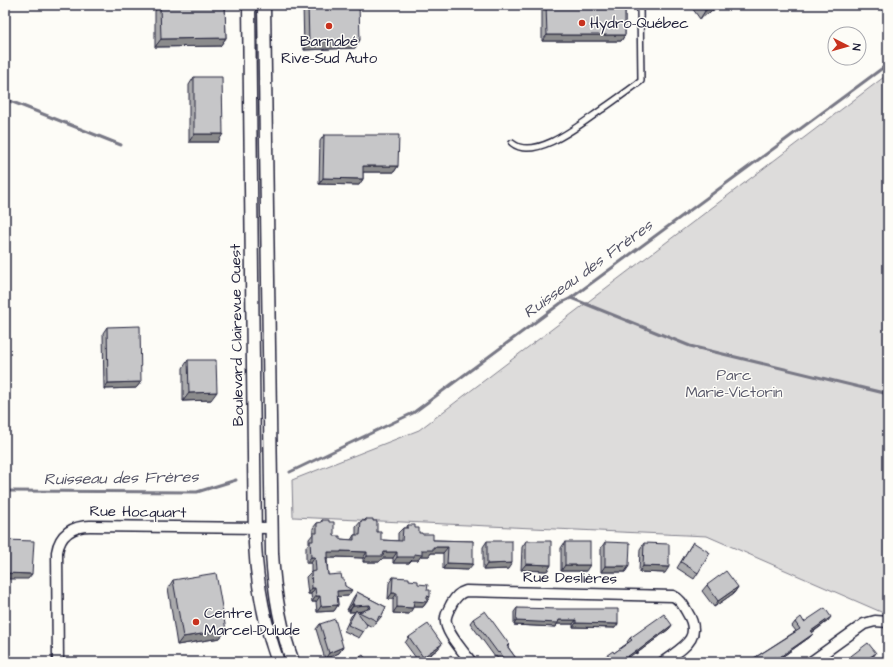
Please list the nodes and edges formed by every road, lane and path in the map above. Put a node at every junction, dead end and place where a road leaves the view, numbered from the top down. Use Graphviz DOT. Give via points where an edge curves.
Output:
graph roads {
  1 [pos="249,5"];
  2 [pos="264,5"];
  3 [pos="640,5"];
  4 [pos="250,80"];
  5 [pos="265,80"];
  6 [pos="512,143"];
  7 [pos="253,364"];
  8 [pos="269,364"];
  9 [pos="255,528"];
  10 [pos="271,528"];
  11 [pos="888,622"];
  12 [pos="58,662"];
  13 [pos="278,662"];
  14 [pos="293,662"];
  15 [pos="471,662"];
  16 [pos="663,662"];
  17 [pos="811,662"];
  1 -- 4 [label="street, Boulevard Clairevue Ouest"];
  2 -- 5 [label="street, Boulevard Clairevue Ouest"];
  3 -- 6 [label="lane" via="641,81 567,134 534,147 524,148"];
  4 -- 5 [label="street"];
  4 -- 7 [label="street, Boulevard Clairevue Ouest"];
  5 -- 8 [label="street, Boulevard Clairevue Ouest"];
  7 -- 8 [label="street"];
  7 -- 9 [label="street, Boulevard Clairevue Ouest"];
  8 -- 10 [label="street, Boulevard Clairevue Ouest"];
  9 -- 10 [label="street, Rue Hocquart"];
  9 -- 12 [label="street, Rue Hocquart" via="85,526 71,530 60,541 57,552"];
  9 -- 13 [label="street, Boulevard Clairevue Ouest" via="261,601"];
  10 -- 14 [label="street, Boulevard Clairevue Ouest" via="277,603"];
  11 -- 17 [label="street" via="875,621 864,624"];
  15 -- 16 [label="street, Rue Deslières" via="445,622 446,614 458,594 466,591 673,596 680,600 694,624 694,630 686,645"];
}
